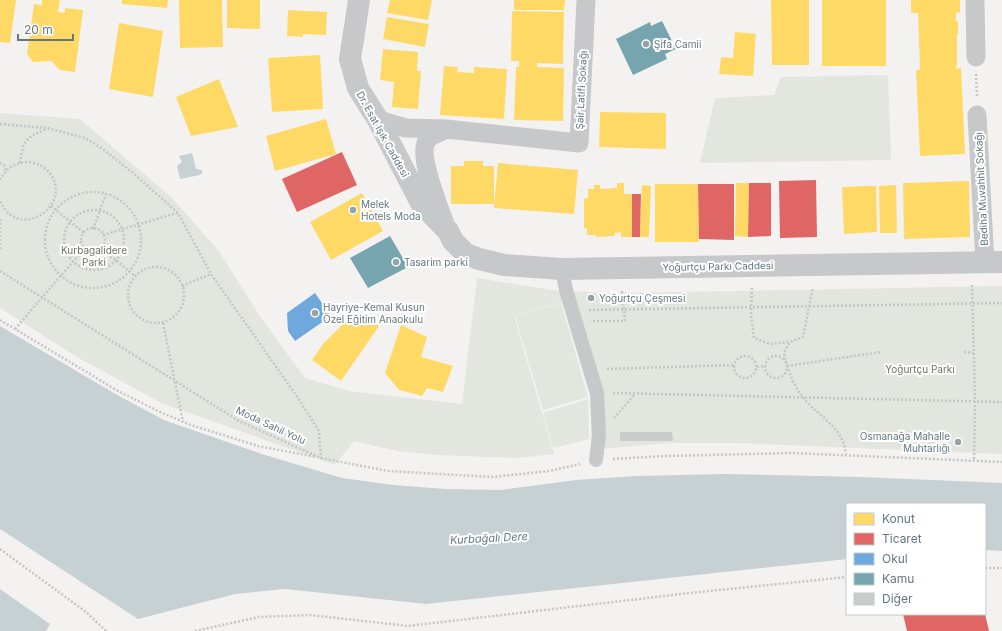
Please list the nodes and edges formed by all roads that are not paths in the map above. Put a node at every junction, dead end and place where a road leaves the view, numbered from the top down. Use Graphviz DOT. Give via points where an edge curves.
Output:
graph roads {
  1 [pos="359,0"];
  2 [pos="586,0"];
  3 [pos="975,0"];
  4 [pos="976,57"];
  5 [pos="977,115"];
  6 [pos="378,120"];
  7 [pos="446,129"];
  8 [pos="448,231"];
  9 [pos="993,262"];
  10 [pos="562,269"];
  11 [pos="596,460"];
  1 -- 6 [label="street, Dr. Esat Işık Caddesi" via="350,59 358,88"];
  2 -- 7 [label="street, Şair Latifi Sokağı" via="579,142"];
  3 -- 4 [label="street"];
  5 -- 9 [label="street, Bediha Muvahhit Sokağı"];
  6 -- 7 [label="street, Şair Latifi Sokağı" via="406,128"];
  6 -- 8 [label="street, Dr. Esat Işık Caddesi" via="421,203"];
  7 -- 8 [label="street" via="428,138 424,152 428,175"];
  8 -- 10 [label="street, Yoğurtçu Parkı Caddesi" via="453,241 466,254 479,259 504,265"];
  9 -- 10 [label="street, Yoğurtçu Parkı Caddesi"];
  10 -- 11 [label="street" via="597,393 599,435"];
}
